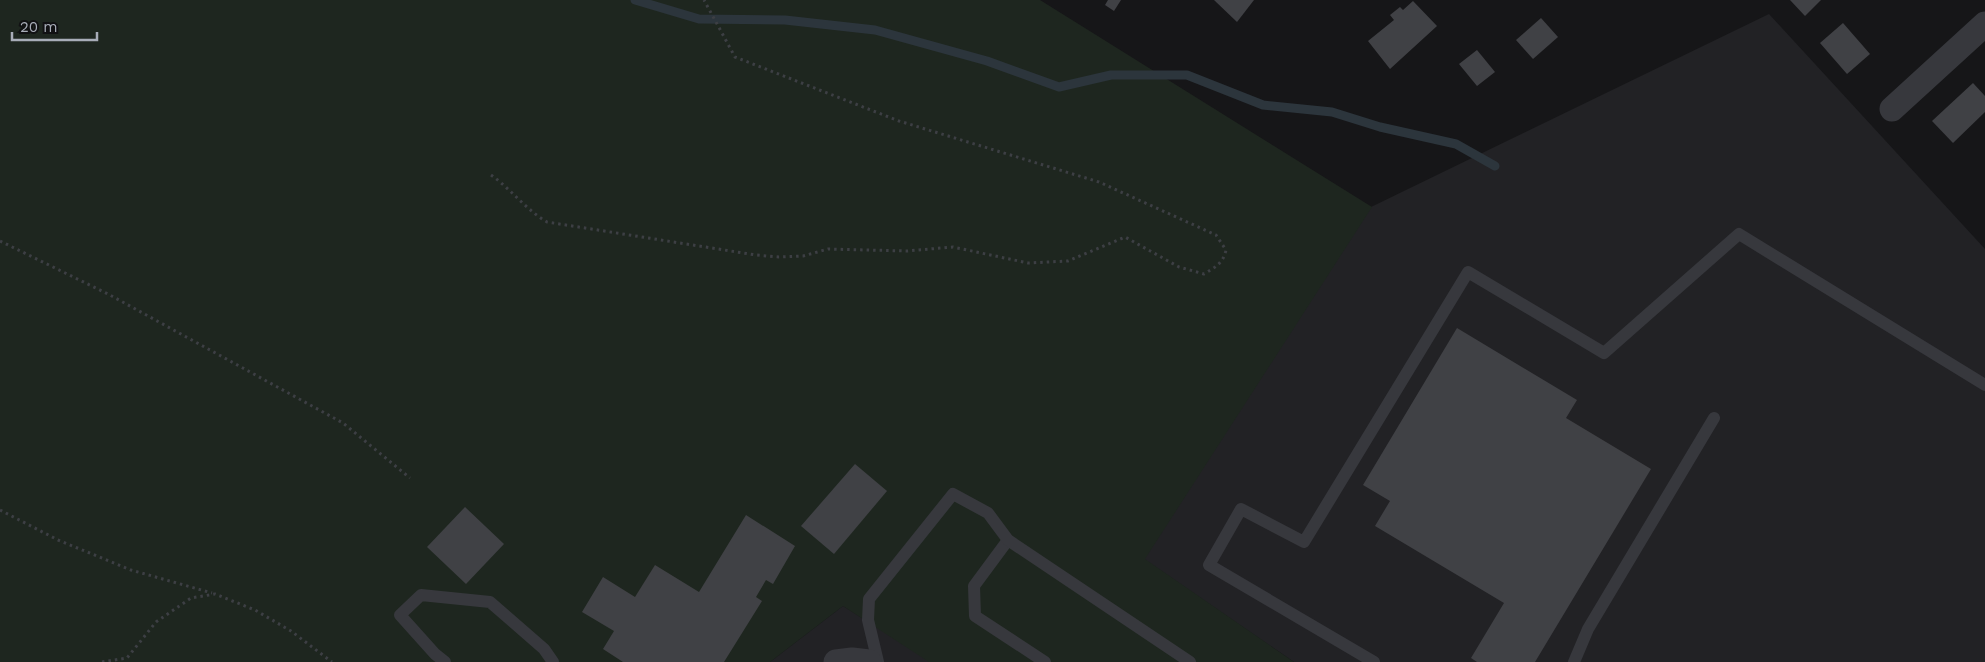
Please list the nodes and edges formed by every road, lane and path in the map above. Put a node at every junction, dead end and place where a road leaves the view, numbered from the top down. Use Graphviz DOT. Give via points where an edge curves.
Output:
graph roads {
  1 [pos="704,0"];
  2 [pos="1985,24"];
  3 [pos="1892,109"];
  4 [pos="491,175"];
  5 [pos="0,241"];
  6 [pos="1985,386"];
  7 [pos="1714,418"];
  8 [pos="410,478"];
  9 [pos="0,510"];
  10 [pos="1008,540"];
  11 [pos="215,594"];
  12 [pos="102,662"];
  13 [pos="332,662"];
  14 [pos="445,662"];
  15 [pos="552,662"];
  16 [pos="836,662"];
  17 [pos="869,662"];
  18 [pos="878,662"];
  19 [pos="1045,662"];
  20 [pos="1190,662"];
  21 [pos="1374,662"];
  22 [pos="1574,662"];
  1 -- 4 [label="path" via="735,57 899,120 1099,182 1216,235 1226,250 1224,259 1204,274 1179,266 1125,237 1068,261 1028,263 953,247 907,251 828,249 779,258 546,222"];
  2 -- 3 [label="street"];
  5 -- 8 [label="path" via="108,294 343,423"];
  6 -- 21 [label="lane" via="1739,234 1604,353 1468,272 1304,542 1241,509 1209,565"];
  7 -- 22 [label="lane" via="1588,629"];
  9 -- 11 [label="path" via="58,540 131,570"];
  10 -- 18 [label="lane" via="988,514 953,494 869,599 868,620"];
  10 -- 19 [label="lane" via="974,586 975,616"];
  10 -- 20 [label="lane"];
  11 -- 12 [label="path" via="191,598 156,622 127,658"];
  11 -- 13 [label="path" via="255,610"];
  14 -- 15 [label="lane" via="400,615 420,595 490,602 544,649"];
  16 -- 17 [label="street"];
}
